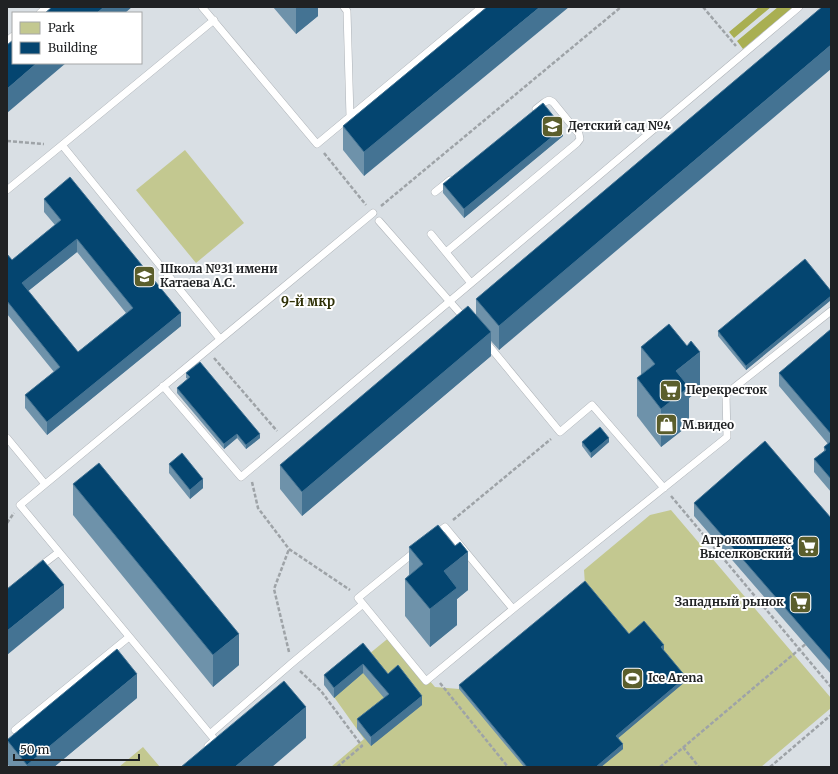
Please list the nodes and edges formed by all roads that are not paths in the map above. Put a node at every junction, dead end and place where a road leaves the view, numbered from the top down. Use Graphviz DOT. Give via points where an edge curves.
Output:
graph roads {
  1 [pos="202,7"];
  2 [pos="344,7"];
  3 [pos="482,7"];
  4 [pos="799,7"];
  5 [pos="214,20"];
  6 [pos="532,112"];
  7 [pos="350,117"];
  8 [pos="62,145"];
  9 [pos="454,177"];
  10 [pos="7,190"];
  11 [pos="436,192"];
  12 [pos="372,213"];
  13 [pos="379,221"];
  14 [pos="431,234"];
  15 [pos="446,252"];
  16 [pos="471,283"];
  17 [pos="450,302"];
  18 [pos="831,311"];
  19 [pos="469,323"];
  20 [pos="479,334"];
  21 [pos="220,339"];
  22 [pos="163,386"];
  23 [pos="7,438"];
  24 [pos="45,484"];
  25 [pos="664,488"];
  26 [pos="59,552"];
  27 [pos="30,575"];
  28 [pos="363,604"];
  29 [pos="513,609"];
  30 [pos="129,637"];
  31 [pos="15,730"];
  32 [pos="210,734"];
  33 [pos="204,749"];
  1 -- 5 [label="lane"];
  2 -- 7 [label="lane" via="348,11"];
  3 -- 7 [label="lane"];
  4 -- 16 [label="lane"];
  5 -- 7 [label="lane" via="317,144"];
  5 -- 8 [label="lane"];
  6 -- 15 [label="lane" via="549,100 579,134 580,139"];
  8 -- 10 [label="lane"];
  8 -- 21 [label="lane"];
  9 -- 11 [label="lane"];
  12 -- 21 [label="lane"];
  13 -- 17 [label="lane"];
  14 -- 15 [label="lane"];
  15 -- 16 [label="lane"];
  16 -- 17 [label="lane"];
  17 -- 19 [label="lane"];
  17 -- 22 [label="lane" via="241,477"];
  18 -- 25 [label="lane" via="726,394 727,437"];
  20 -- 25 [label="lane" via="560,432 592,405"];
  21 -- 22 [label="lane"];
  22 -- 24 [label="lane"];
  23 -- 24 [label="lane"];
  24 -- 26 [label="lane" via="20,505"];
  25 -- 29 [label="lane"];
  26 -- 27 [label="lane"];
  26 -- 30 [label="lane"];
  28 -- 29 [label="lane" via="426,681"];
  28 -- 29 [label="lane" via="358,598 445,527"];
  28 -- 32 [label="lane"];
  30 -- 31 [label="lane"];
  30 -- 32 [label="lane"];
  32 -- 33 [label="lane" via="215,740"];
}
